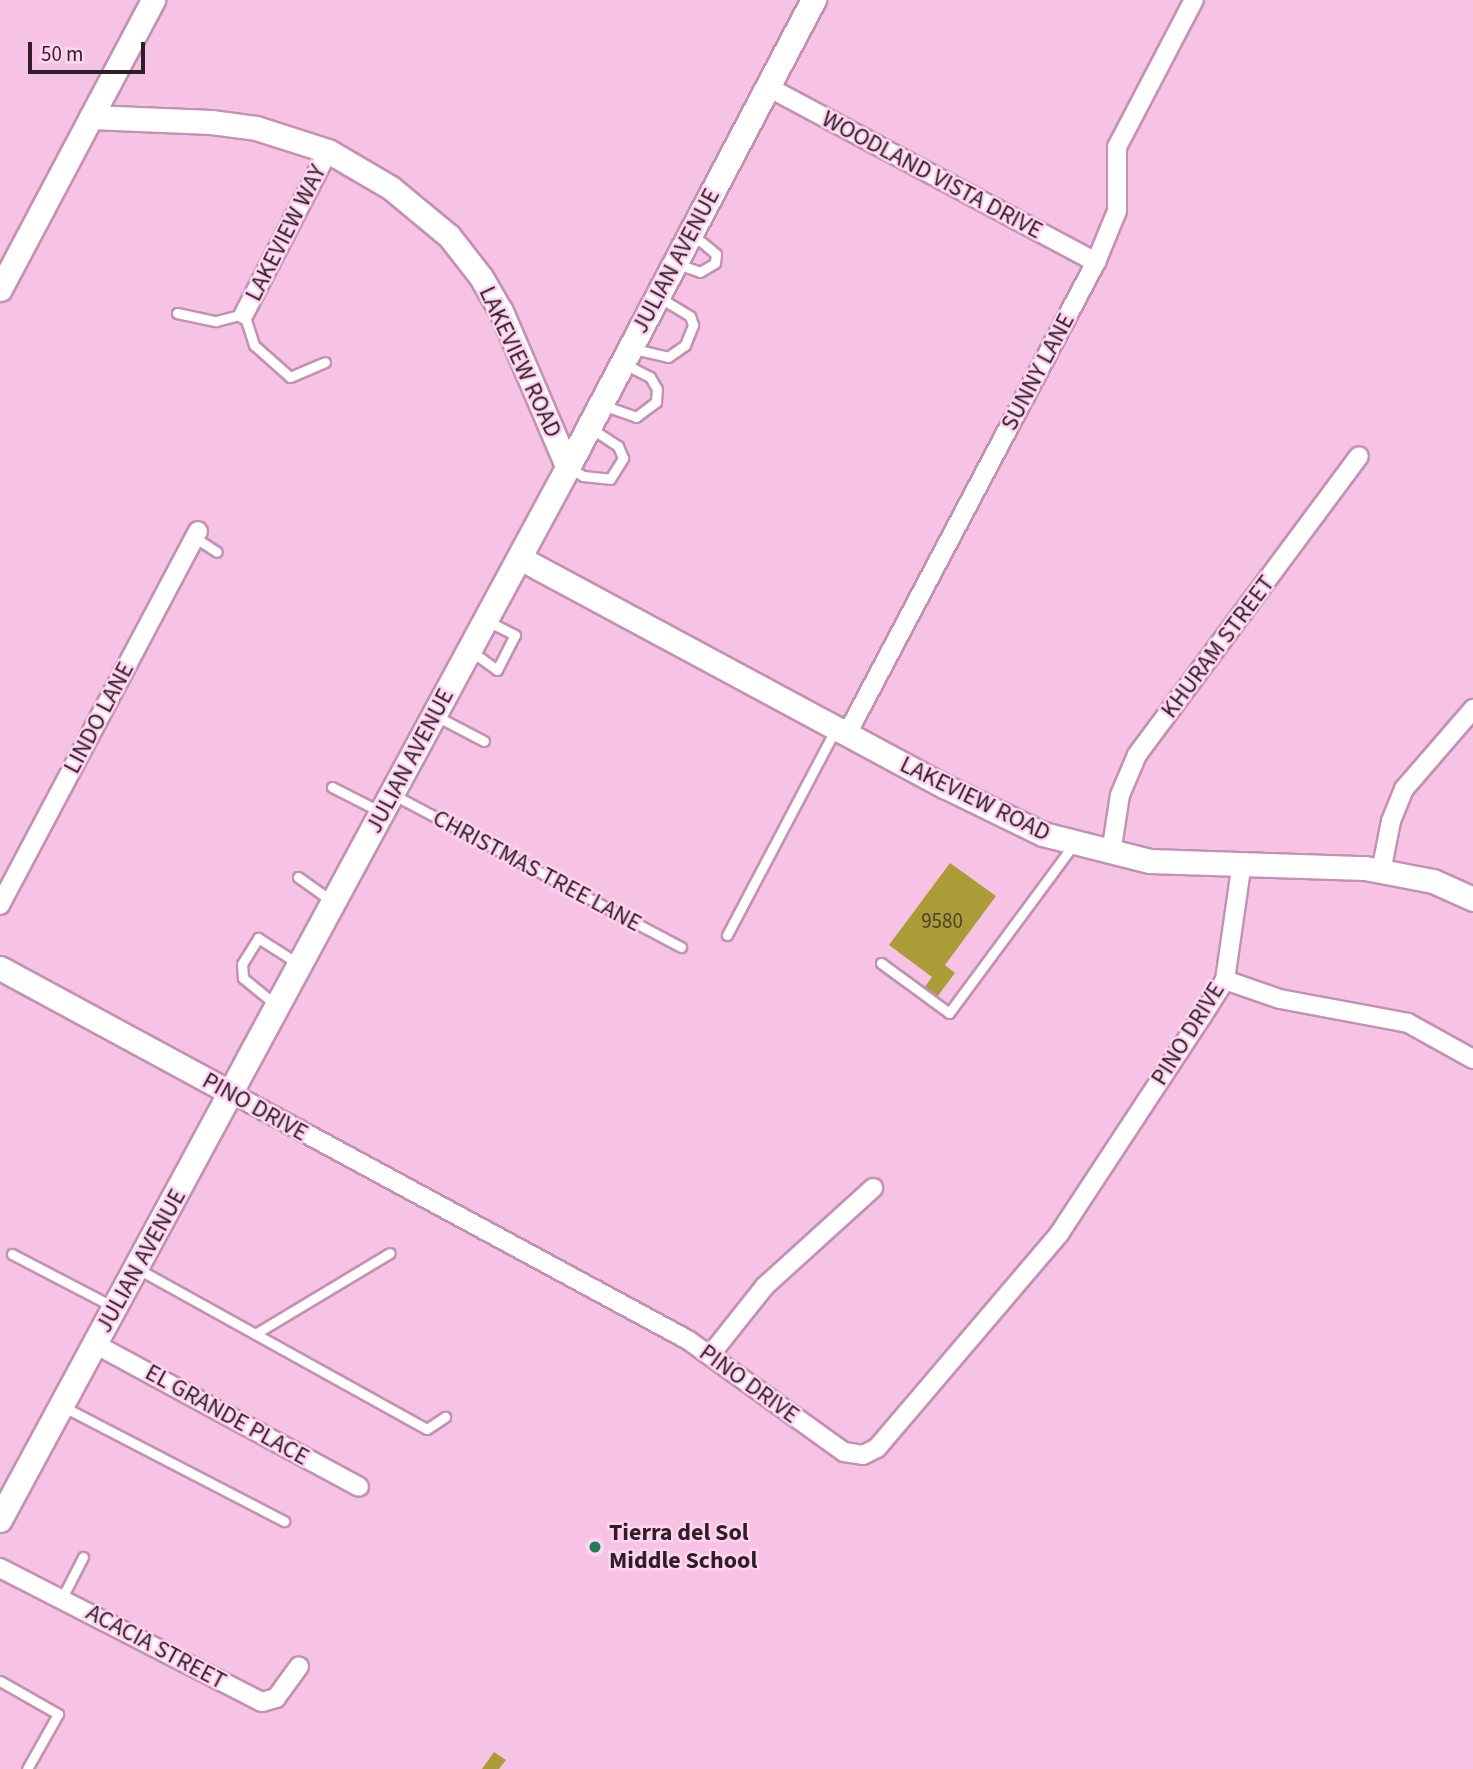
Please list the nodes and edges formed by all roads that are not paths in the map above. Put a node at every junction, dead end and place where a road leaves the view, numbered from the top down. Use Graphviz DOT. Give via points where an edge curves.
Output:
graph roads {
  1 [pos="152,0"];
  2 [pos="1194,0"];
  3 [pos="807,2"];
  4 [pos="768,87"];
  5 [pos="91,117"];
  6 [pos="328,152"];
  7 [pos="692,233"];
  8 [pos="1096,262"];
  9 [pos="676,263"];
  10 [pos="0,289"];
  11 [pos="658,297"];
  12 [pos="177,313"];
  13 [pos="244,314"];
  14 [pos="625,355"];
  15 [pos="325,362"];
  16 [pos="600,405"];
  17 [pos="589,427"];
  18 [pos="1359,456"];
  19 [pos="568,468"];
  20 [pos="196,534"];
  21 [pos="217,552"];
  22 [pos="520,558"];
  23 [pos="485,620"];
  24 [pos="469,650"];
  25 [pos="435,715"];
  26 [pos="1470,720"];
  27 [pos="841,731"];
  28 [pos="484,741"];
  29 [pos="332,787"];
  30 [pos="387,803"];
  31 [pos="1074,844"];
  32 [pos="1111,853"];
  33 [pos="1242,862"];
  34 [pos="1381,872"];
  35 [pos="298,877"];
  36 [pos="1473,899"];
  37 [pos="334,903"];
  38 [pos="0,905"];
  39 [pos="727,935"];
  40 [pos="681,947"];
  41 [pos="881,963"];
  42 [pos="301,965"];
  43 [pos="0,968"];
  44 [pos="1225,980"];
  45 [pos="278,1007"];
  46 [pos="1473,1059"];
  47 [pos="233,1094"];
  48 [pos="873,1188"];
  49 [pos="390,1253"];
  50 [pos="12,1254"];
  51 [pos="137,1269"];
  52 [pos="116,1307"];
  53 [pos="256,1334"];
  54 [pos="95,1344"];
  55 [pos="711,1354"];
  56 [pos="62,1406"];
  57 [pos="445,1417"];
  58 [pos="359,1487"];
  59 [pos="0,1520"];
  60 [pos="284,1521"];
  61 [pos="83,1557"];
  62 [pos="0,1568"];
  63 [pos="62,1598"];
  64 [pos="299,1665"];
  65 [pos="0,1681"];
  66 [pos="27,1769"];
  1 -- 5 [label="street"];
  2 -- 8 [label="street, SUNNY LANE" via="1117,147 1117,211"];
  3 -- 4 [label="main road, JULIAN AVENUE"];
  4 -- 7 [label="main road, JULIAN AVENUE"];
  4 -- 8 [label="street, WOODLAND VISTA DRIVE"];
  5 -- 6 [label="street, LAKEVIEW ROAD" via="238,125"];
  5 -- 10 [label="street"];
  6 -- 13 [label="street, LAKEVIEW WAY"];
  6 -- 19 [label="street, LAKEVIEW ROAD" via="391,188 462,252 501,311"];
  7 -- 9 [label="main road, JULIAN AVENUE"];
  7 -- 9 [label="lane" via="716,254 715,263 699,272"];
  8 -- 27 [label="street, SUNNY LANE"];
  9 -- 11 [label="main road, JULIAN AVENUE"];
  11 -- 14 [label="main road, JULIAN AVENUE"];
  11 -- 14 [label="lane" via="690,316 693,325 685,345 668,357"];
  12 -- 13 [label="lane" via="216,321"];
  13 -- 15 [label="lane" via="254,345 290,377"];
  14 -- 16 [label="main road, JULIAN AVENUE"];
  14 -- 16 [label="lane" via="650,377 656,402 636,417"];
  16 -- 17 [label="main road, JULIAN AVENUE"];
  17 -- 19 [label="main road, JULIAN AVENUE"];
  17 -- 19 [label="lane" via="618,446 623,458 610,479 583,476"];
  18 -- 32 [label="street, KHURAM STREET" via="1137,755 1120,795"];
  19 -- 22 [label="main road, JULIAN AVENUE"];
  20 -- 21 [label="lane"];
  20 -- 38 [label="street, LINDO LANE"];
  22 -- 23 [label="main road, JULIAN AVENUE"];
  22 -- 27 [label="street, LAKEVIEW ROAD"];
  23 -- 24 [label="main road, JULIAN AVENUE"];
  23 -- 24 [label="lane" via="515,635 497,670"];
  24 -- 25 [label="main road, JULIAN AVENUE"];
  25 -- 28 [label="lane"];
  25 -- 30 [label="main road, JULIAN AVENUE"];
  26 -- 34 [label="street" via="1425,760 1404,789 1391,821"];
  27 -- 31 [label="street, LAKEVIEW ROAD" via="1011,821"];
  27 -- 39 [label="lane"];
  29 -- 30 [label="lane, CHRISTMAS TREE LANE"];
  30 -- 37 [label="main road, JULIAN AVENUE"];
  30 -- 40 [label="lane, CHRISTMAS TREE LANE"];
  31 -- 32 [label="street, LAKEVIEW ROAD"];
  31 -- 41 [label="lane" via="949,1013"];
  32 -- 33 [label="street, LAKEVIEW ROAD" via="1150,861"];
  33 -- 34 [label="street, LAKEVIEW ROAD"];
  33 -- 44 [label="street, PINO DRIVE"];
  34 -- 36 [label="street, LAKEVIEW ROAD" via="1433,881"];
  35 -- 37 [label="lane"];
  37 -- 42 [label="main road, JULIAN AVENUE"];
  42 -- 45 [label="main road, JULIAN AVENUE"];
  42 -- 45 [label="lane" via="258,938 242,964 243,978"];
  43 -- 47 [label="street, PINO DRIVE"];
  44 -- 46 [label="street" via="1280,999 1408,1023"];
  44 -- 55 [label="street, PINO DRIVE" via="1059,1234 877,1448 863,1455 844,1452"];
  45 -- 47 [label="main road, JULIAN AVENUE"];
  47 -- 51 [label="main road, JULIAN AVENUE"];
  47 -- 55 [label="street, PINO DRIVE"];
  48 -- 55 [label="street" via="765,1286"];
  49 -- 53 [label="lane"];
  50 -- 52 [label="lane"];
  51 -- 52 [label="main road, JULIAN AVENUE"];
  51 -- 53 [label="lane"];
  52 -- 54 [label="main road, JULIAN AVENUE"];
  53 -- 57 [label="lane" via="427,1429"];
  54 -- 56 [label="main road, JULIAN AVENUE"];
  54 -- 58 [label="street, EL GRANDE PLACE"];
  56 -- 59 [label="main road, JULIAN AVENUE"];
  56 -- 60 [label="lane"];
  61 -- 63 [label="lane"];
  62 -- 63 [label="street, ACACIA STREET"];
  63 -- 64 [label="street, ACACIA STREET" via="262,1702 276,1698"];
  65 -- 66 [label="lane" via="58,1714"];
}
